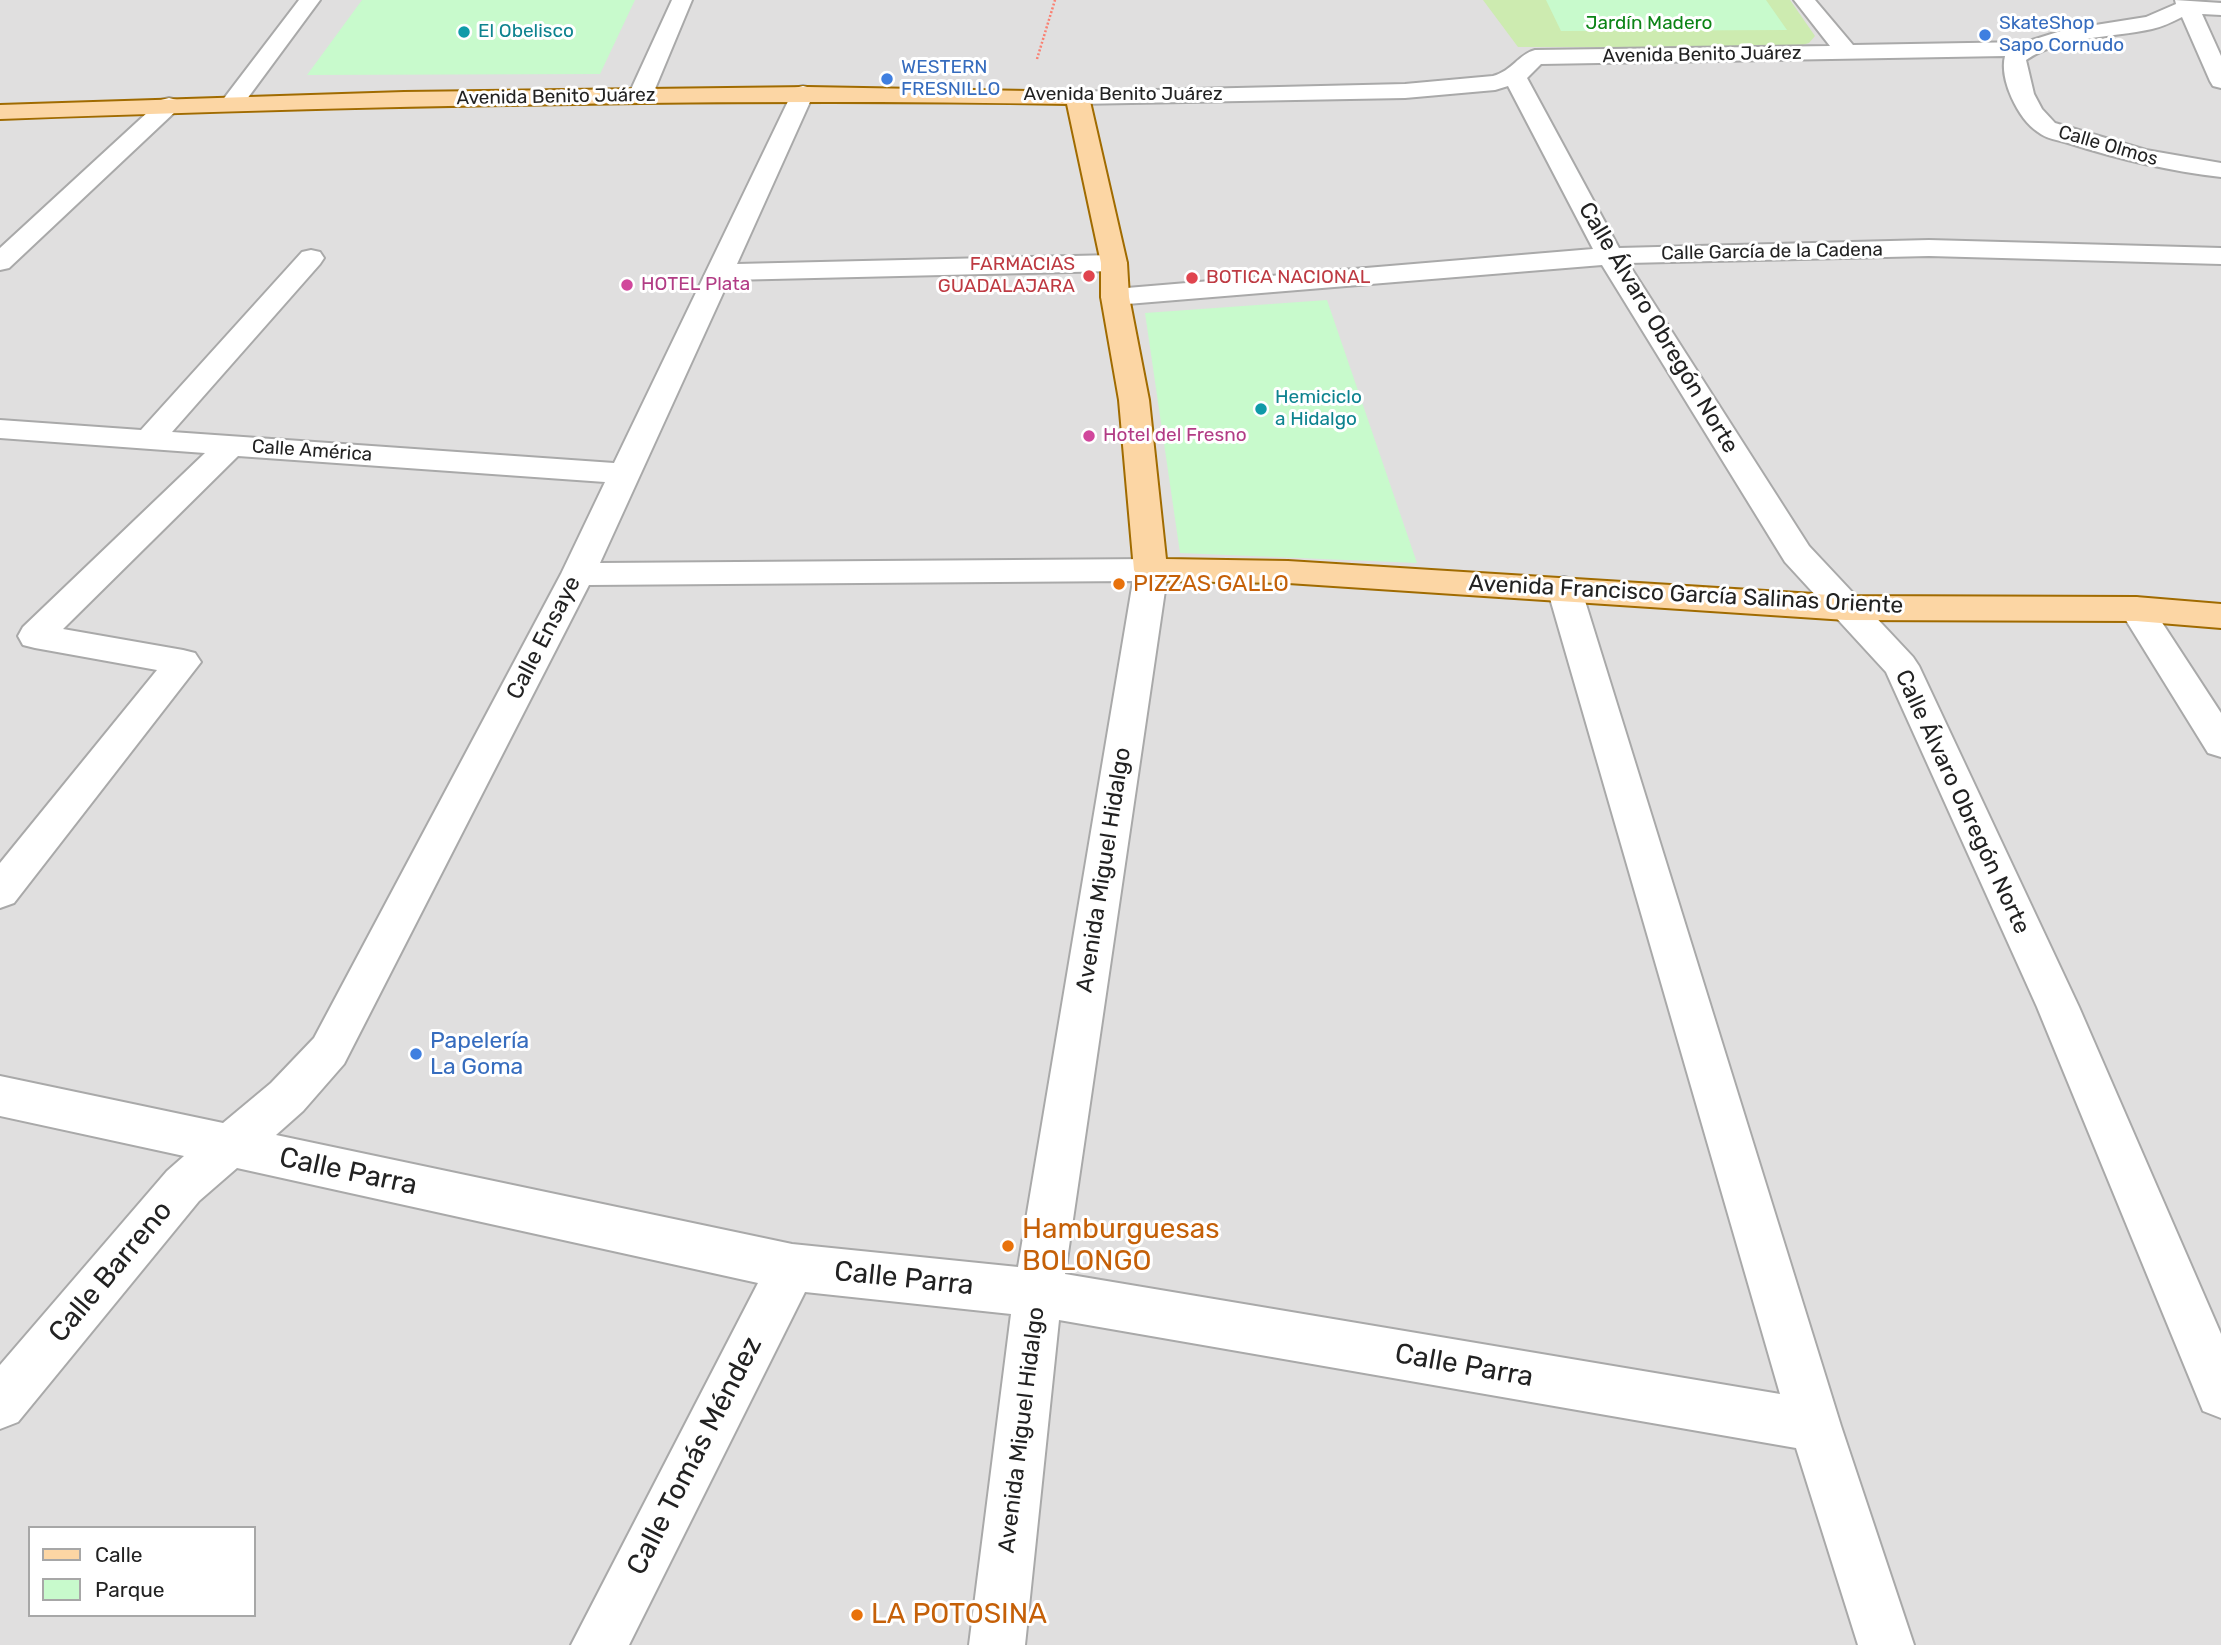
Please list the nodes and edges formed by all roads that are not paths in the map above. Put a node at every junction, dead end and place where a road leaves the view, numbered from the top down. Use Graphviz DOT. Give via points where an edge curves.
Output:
graph roads {
  1 [pos="310,0"];
  2 [pos="682,0"];
  3 [pos="1804,0"];
  4 [pos="2186,3"];
  5 [pos="2221,9"];
  6 [pos="2028,49"];
  7 [pos="1848,53"];
  8 [pos="1515,77"];
  9 [pos="2221,81"];
  10 [pos="803,93"];
  11 [pos="640,96"];
  12 [pos="1077,97"];
  13 [pos="233,102"];
  14 [pos="169,106"];
  15 [pos="0,112"];
  16 [pos="2221,170"];
  17 [pos="1610,256"];
  18 [pos="2221,256"];
  19 [pos="311,258"];
  20 [pos="0,262"];
  21 [pos="1114,263"];
  22 [pos="719,272"];
  23 [pos="1115,297"];
  24 [pos="0,429"];
  25 [pos="148,440"];
  26 [pos="231,445"];
  27 [pos="625,474"];
  28 [pos="1151,570"];
  29 [pos="578,574"];
  30 [pos="1564,588"];
  31 [pos="1846,608"];
  32 [pos="2136,609"];
  33 [pos="2221,616"];
  34 [pos="2221,743"];
  35 [pos="0,892"];
  36 [pos="0,1096"];
  37 [pos="229,1147"];
  38 [pos="792,1267"];
  39 [pos="1038,1293"];
  40 [pos="2221,1393"];
  41 [pos="0,1404"];
  42 [pos="1815,1426"];
  43 [pos="599,1645"];
  44 [pos="997,1645"];
  45 [pos="1886,1645"];
  1 -- 13 [label="street"];
  2 -- 11 [label="street"];
  3 -- 7 [label="street"];
  4 -- 5 [label="street"];
  4 -- 6 [label="street" via="2151,23 2064,37"];
  4 -- 9 [label="street"];
  6 -- 7 [label="street, Avenida Benito Juárez"];
  6 -- 16 [label="street, Calle Olmos" via="2015,58 2014,74 2028,105 2045,127 2114,151"];
  7 -- 8 [label="street, Avenida Benito Juárez" via="1535,57"];
  8 -- 12 [label="street, Avenida Benito Juárez" via="1405,91"];
  8 -- 17 [label="street, Calle Álvaro Obregón Norte"];
  10 -- 11 [label="main road, Avenida Benito Juárez"];
  10 -- 12 [label="main road, Avenida Benito Juárez"];
  10 -- 22 [label="street, Calle Ensaye"];
  11 -- 13 [label="main road, Avenida Benito Juárez"];
  12 -- 21 [label="main road, Avenida Miguel Hidalgo"];
  13 -- 14 [label="main road, Avenida Benito Juárez"];
  14 -- 15 [label="main road, Avenida Benito Juárez"];
  14 -- 20 [label="street"];
  17 -- 18 [label="street, Calle García de la Cadena" via="1929,248"];
  17 -- 23 [label="street, Calle García de la Cadena"];
  17 -- 31 [label="street, Calle Álvaro Obregón Norte" via="1797,554"];
  19 -- 25 [label="street"];
  21 -- 22 [label="street"];
  21 -- 23 [label="main road, Avenida Miguel Hidalgo"];
  22 -- 27 [label="street, Calle Ensaye"];
  23 -- 28 [label="main road, Avenida Miguel Hidalgo" via="1134,400"];
  24 -- 25 [label="street, Calle América"];
  25 -- 26 [label="street, Calle América"];
  26 -- 27 [label="street, Calle América"];
  26 -- 35 [label="street" via="35,636 183,662"];
  27 -- 29 [label="street, Calle Ensaye"];
  28 -- 29 [label="street"];
  28 -- 30 [label="main road, Avenida Francisco García Salinas Oriente" via="1288,572"];
  28 -- 39 [label="street, Avenida Miguel Hidalgo"];
  29 -- 37 [label="street, Calle Ensaye" via="329,1051 295,1089"];
  30 -- 31 [label="main road, Avenida Francisco García Salinas Oriente"];
  30 -- 42 [label="street"];
  31 -- 32 [label="main road, Avenida Francisco García Salinas Oriente"];
  31 -- 40 [label="street, Calle Álvaro Obregón Norte" via="1901,666 2058,1007"];
  32 -- 33 [label="main road, Avenida Francisco García Salinas Oriente"];
  32 -- 34 [label="street"];
  36 -- 37 [label="street, Calle Parra"];
  37 -- 38 [label="street, Calle Parra"];
  37 -- 41 [label="street, Calle Barreno" via="183,1186"];
  38 -- 39 [label="street, Calle Parra"];
  38 -- 43 [label="street, Calle Tomás Méndez"];
  39 -- 42 [label="street, Calle Parra"];
  39 -- 44 [label="street, Avenida Miguel Hidalgo"];
  42 -- 45 [label="street"];
}
